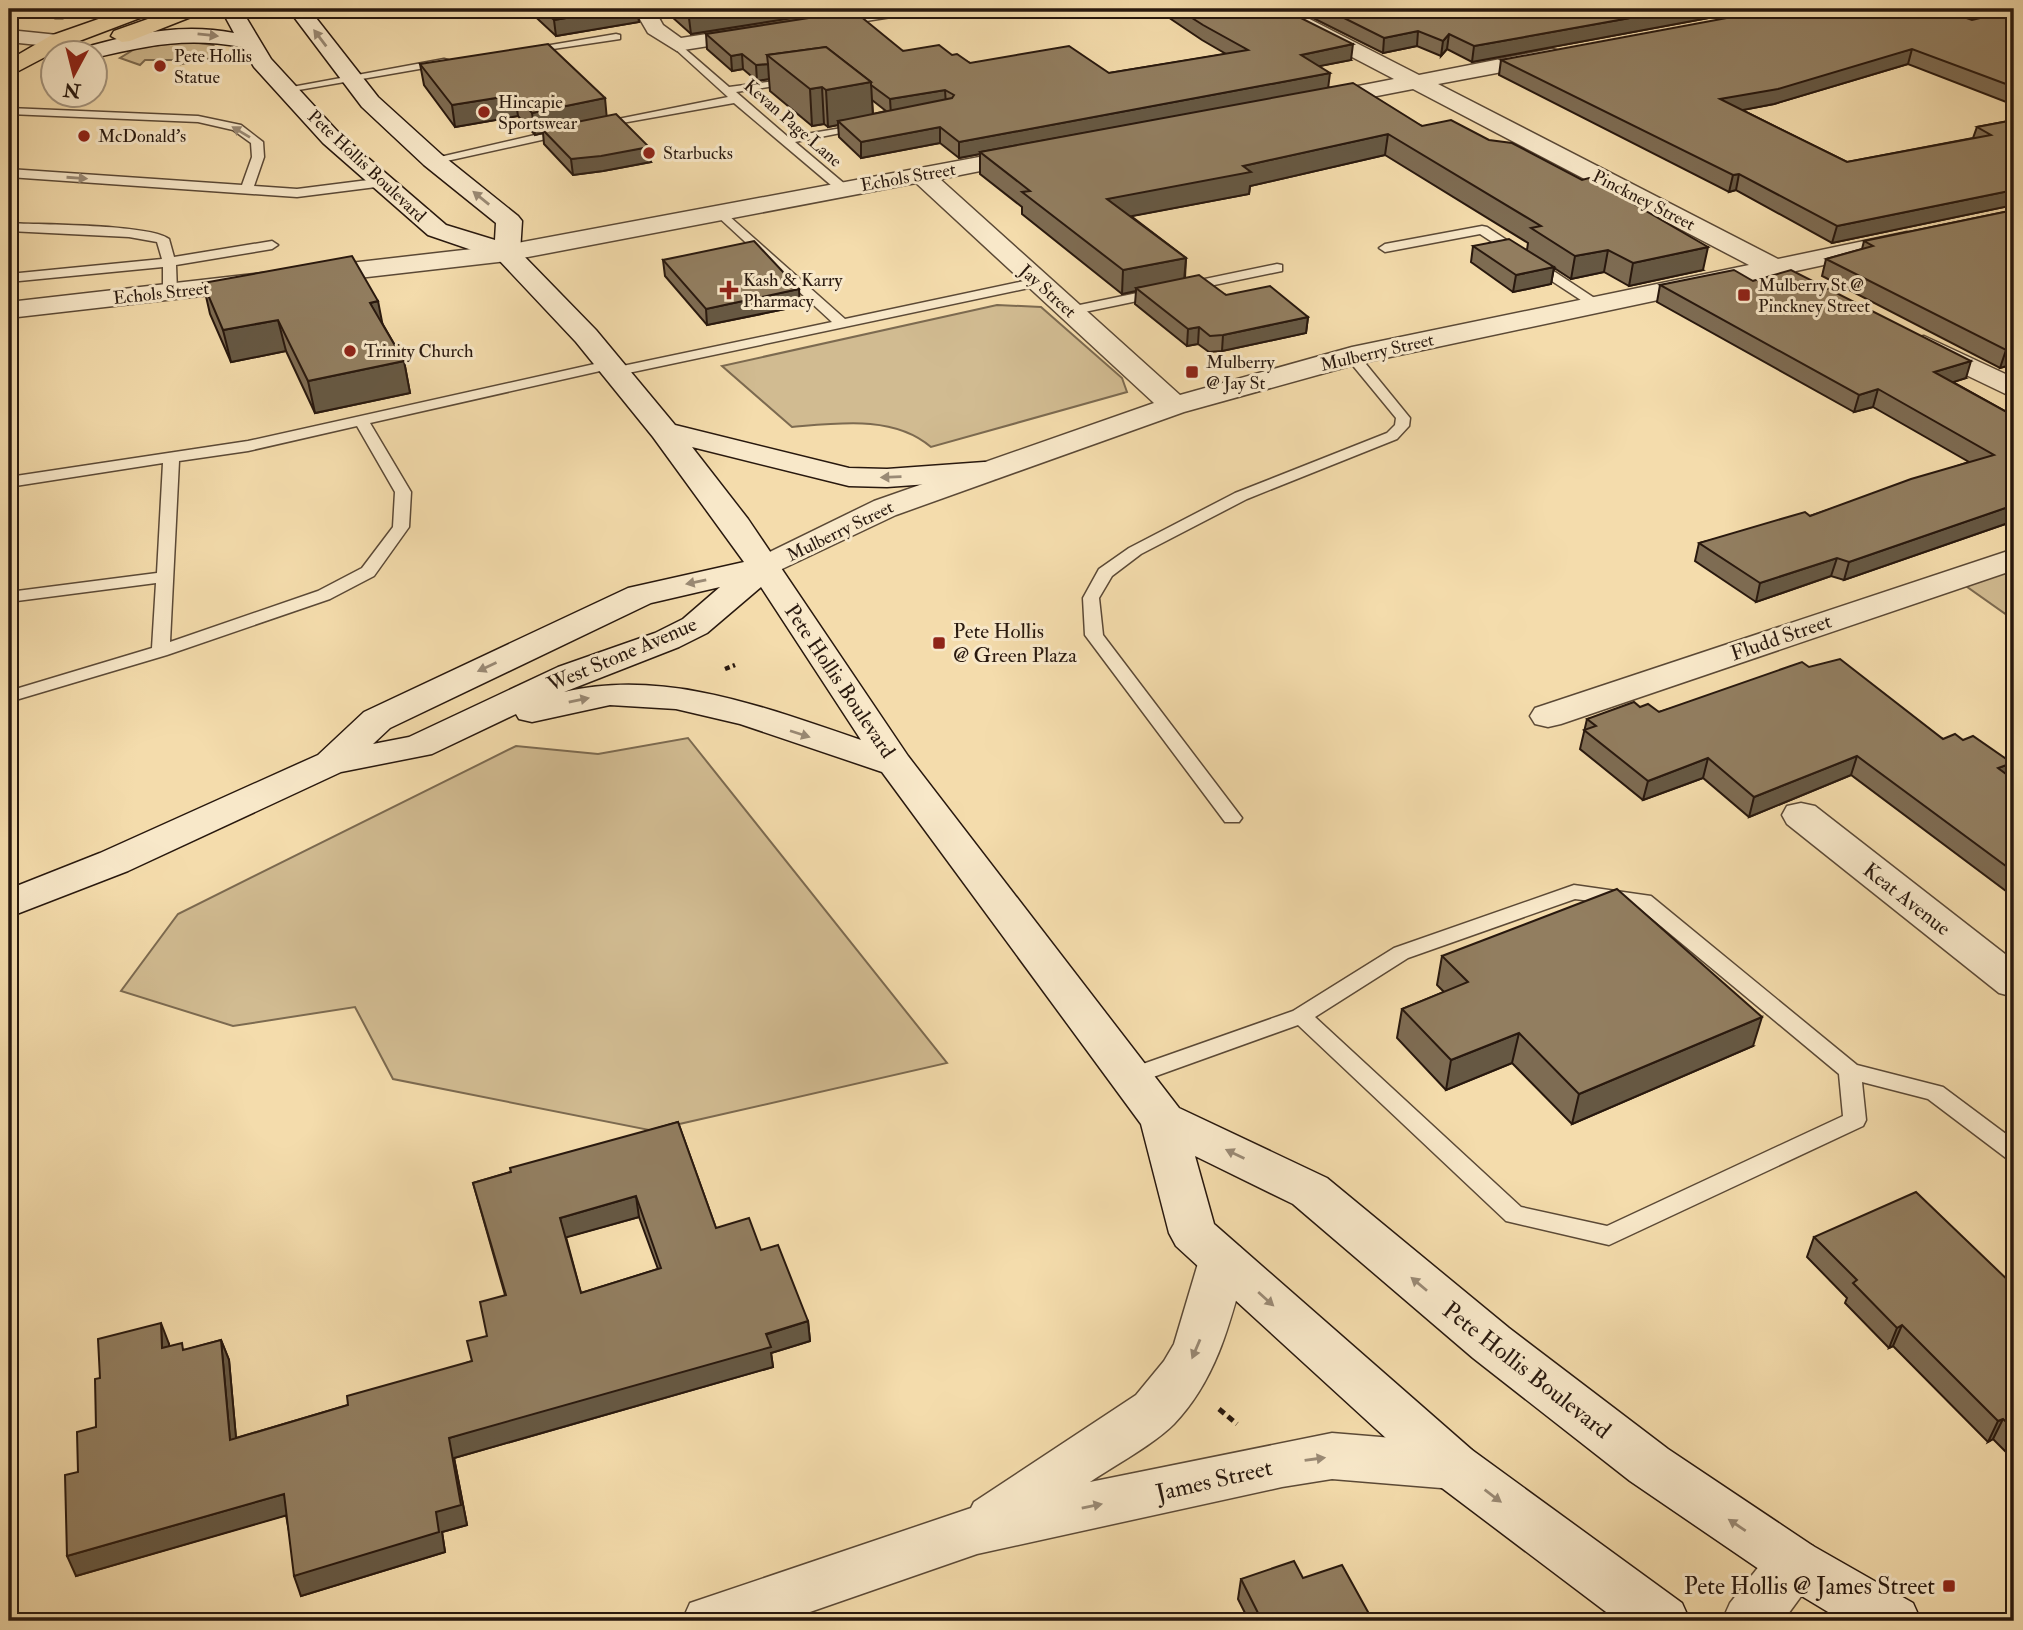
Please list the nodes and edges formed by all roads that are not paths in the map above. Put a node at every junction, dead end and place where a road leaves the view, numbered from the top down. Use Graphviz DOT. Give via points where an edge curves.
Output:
graph roads {
  1 [pos="146,9"];
  2 [pos="194,9"];
  3 [pos="231,9"];
  4 [pos="298,9"];
  5 [pos="643,9"];
  6 [pos="904,9"];
  7 [pos="1275,9"];
  8 [pos="1962,9"];
  9 [pos="2014,28"];
  10 [pos="9,36"];
  11 [pos="616,37"];
  12 [pos="66,38"];
  13 [pos="38,39"];
  14 [pos="250,42"];
  15 [pos="108,44"];
  16 [pos="677,45"];
  17 [pos="108,47"];
  18 [pos="1576,51"];
  19 [pos="38,52"];
  20 [pos="510,52"];
  21 [pos="457,60"];
  22 [pos="9,69"];
  23 [pos="810,77"];
  24 [pos="351,78"];
  25 [pos="1415,82"];
  26 [pos="287,89"];
  27 [pos="729,92"];
  28 [pos="1299,104"];
  29 [pos="9,111"];
  30 [pos="874,124"];
  31 [pos="784,141"];
  32 [pos="1056,150"];
  33 [pos="433,160"];
  34 [pos="9,173"];
  35 [pos="921,175"];
  36 [pos="384,183"];
  37 [pos="842,188"];
  38 [pos="247,190"];
  39 [pos="720,212"];
  40 [pos="9,227"];
  41 [pos="1929,235"];
  42 [pos="272,245"];
  43 [pos="1385,248"];
  44 [pos="507,253"];
  45 [pos="169,262"];
  46 [pos="1277,268"];
  47 [pos="1774,268"];
  48 [pos="9,278"];
  49 [pos="1038,282"];
  50 [pos="1804,283"];
  51 [pos="170,292"];
  52 [pos="1598,305"];
  53 [pos="9,310"];
  54 [pos="1070,311"];
  55 [pos="843,324"];
  56 [pos="1903,333"];
  57 [pos="1352,356"];
  58 [pos="611,369"];
  59 [pos="2014,389"];
  60 [pos="1174,406"];
  61 [pos="362,422"];
  62 [pos="664,431"];
  63 [pos="171,459"];
  64 [pos="984,471"];
  65 [pos="9,482"];
  66 [pos="2014,559"];
  67 [pos="763,568"];
  68 [pos="165,577"];
  69 [pos="9,597"];
  70 [pos="161,651"];
  71 [pos="9,696"];
  72 [pos="1548,716"];
  73 [pos="419,746"];
  74 [pos="331,763"];
  75 [pos="895,764"];
  76 [pos="1801,815"];
  77 [pos="1233,818"];
  78 [pos="9,904"];
  79 [pos="2014,983"];
  80 [pos="1301,1016"];
  81 [pos="1850,1072"];
  82 [pos="1131,1077"];
  83 [pos="1163,1120"];
  84 [pos="2014,1152"];
  85 [pos="1223,1260"];
  86 [pos="1453,1466"];
  87 [pos="977,1530"];
  88 [pos="1794,1563"];
  89 [pos="710,1621"];
  90 [pos="1662,1621"];
  91 [pos="1750,1621"];
  92 [pos="1894,1621"];
  1 -- 12 [label="main road"];
  2 -- 15 [label="main road"];
  3 -- 14 [label="street, Pete Hollis Boulevard"];
  24 -- 4 [label="street, one-way"];
  5 -- 16 [label="street" via="655,29"];
  6 -- 16 [label="street"];
  7 -- 25 [label="street, Pinckney Street"];
  8 -- 9 [label="street"];
  10 -- 13 [label="street"];
  11 -- 20 [label="lane"];
  17 -- 14 [label="street, one-way" via="170,33 208,33"];
  14 -- 26 [label="street, Pete Hollis Boulevard"];
  16 -- 27 [label="lane, Kevan Page Lane"];
  18 -- 25 [label="street"];
  19 -- 22 [label="main road"];
  21 -- 24 [label="lane"];
  23 -- 27 [label="lane"];
  24 -- 26 [label="lane"];
  24 -- 33 [label="street" via="370,102"];
  25 -- 28 [label="street"];
  25 -- 47 [label="street, Pinckney Street"];
  26 -- 36 [label="street, Pete Hollis Boulevard" via="331,138"];
  27 -- 31 [label="lane, Kevan Page Lane"];
  27 -- 33 [label="lane"];
  38 -- 29 [label="lane, one-way" via="258,157 257,142 237,127 198,119"];
  30 -- 31 [label="lane"];
  31 -- 37 [label="lane, Kevan Page Lane"];
  32 -- 35 [label="street, Echols Street"];
  44 -- 33 [label="street, one-way" via="509,221"];
  34 -- 38 [label="lane, one-way"];
  35 -- 37 [label="street, Echols Street"];
  35 -- 49 [label="street, Jay Street"];
  36 -- 38 [label="lane" via="318,193"];
  36 -- 44 [label="street, Pete Hollis Boulevard" via="437,230"];
  37 -- 39 [label="street, Echols Street"];
  39 -- 44 [label="street, Echols Street"];
  39 -- 55 [label="lane"];
  40 -- 45 [label="lane" via="149,235 163,239"];
  41 -- 47 [label="street, Mulberry Street"];
  42 -- 45 [label="lane"];
  43 -- 52 [label="lane" via="1482,230"];
  44 -- 51 [label="street, Echols Street"];
  44 -- 58 [label="street, Pete Hollis Boulevard"];
  45 -- 48 [label="lane"];
  45 -- 51 [label="lane"];
  46 -- 54 [label="lane"];
  47 -- 50 [label="street, Pinckney Street"];
  47 -- 52 [label="street, Mulberry Street"];
  49 -- 54 [label="street, Jay Street"];
  49 -- 55 [label="lane"];
  51 -- 53 [label="street, Echols Street"];
  52 -- 57 [label="street, Mulberry Street"];
  54 -- 60 [label="street, Jay Street"];
  55 -- 58 [label="lane"];
  56 -- 59 [label="street"];
  57 -- 60 [label="street, Mulberry Street"];
  57 -- 77 [label="lane" via="1403,418 1392,436 1241,496 1135,551 1105,573 1091,598 1094,635"];
  58 -- 61 [label="lane"];
  58 -- 62 [label="street, Pete Hollis Boulevard"];
  60 -- 64 [label="street, Mulberry Street"];
  61 -- 63 [label="lane"];
  61 -- 70 [label="lane" via="403,492 401,527 368,572 324,595"];
  64 -- 62 [label="street, one-way" via="849,477"];
  62 -- 67 [label="street, Pete Hollis Boulevard" via="737,526"];
  63 -- 65 [label="lane"];
  63 -- 68 [label="lane"];
  64 -- 67 [label="street, Mulberry Street" via="885,508"];
  66 -- 72 [label="street, Fludd Street"];
  67 -- 73 [label="street, West Stone Avenue" via="695,626 571,675"];
  67 -- 74 [label="street, West Stone Avenue, one-way" via="640,594 377,719"];
  67 -- 75 [label="street, Pete Hollis Boulevard"];
  68 -- 69 [label="lane"];
  68 -- 70 [label="lane"];
  70 -- 71 [label="lane"];
  73 -- 74 [label="street, West Stone Avenue"];
  73 -- 75 [label="street, one-way" via="542,708 612,693 728,710"];
  74 -- 78 [label="street, West Stone Avenue" via="114,862"];
  75 -- 82 [label="street, Pete Hollis Boulevard"];
  76 -- 79 [label="street, Keat Avenue"];
  80 -- 81 [label="lane" via="1401,953 1574,892 1644,901"];
  80 -- 81 [label="lane" via="1514,1215 1609,1236 1855,1120"];
  80 -- 82 [label="lane"];
  81 -- 84 [label="lane" via="1935,1093"];
  82 -- 83 [label="street, Pete Hollis Boulevard"];
  83 -- 85 [label="street, Pete Hollis Boulevard" via="1193,1233"];
  88 -- 83 [label="street, Pete Hollis Boulevard, one-way" via="1617,1441 1491,1343 1310,1191"];
  85 -- 86 [label="street, Pete Hollis Boulevard, one-way"];
  85 -- 87 [label="street, James Street, one-way" via="1198,1347 1154,1410"];
  87 -- 86 [label="street, James Street, one-way" via="1332,1457"];
  86 -- 90 [label="street, Pete Hollis Boulevard, one-way"];
  87 -- 89 [label="street, James Street"];
  88 -- 91 [label="street"];
  88 -- 92 [label="street, Pete Hollis Boulevard"];
}
